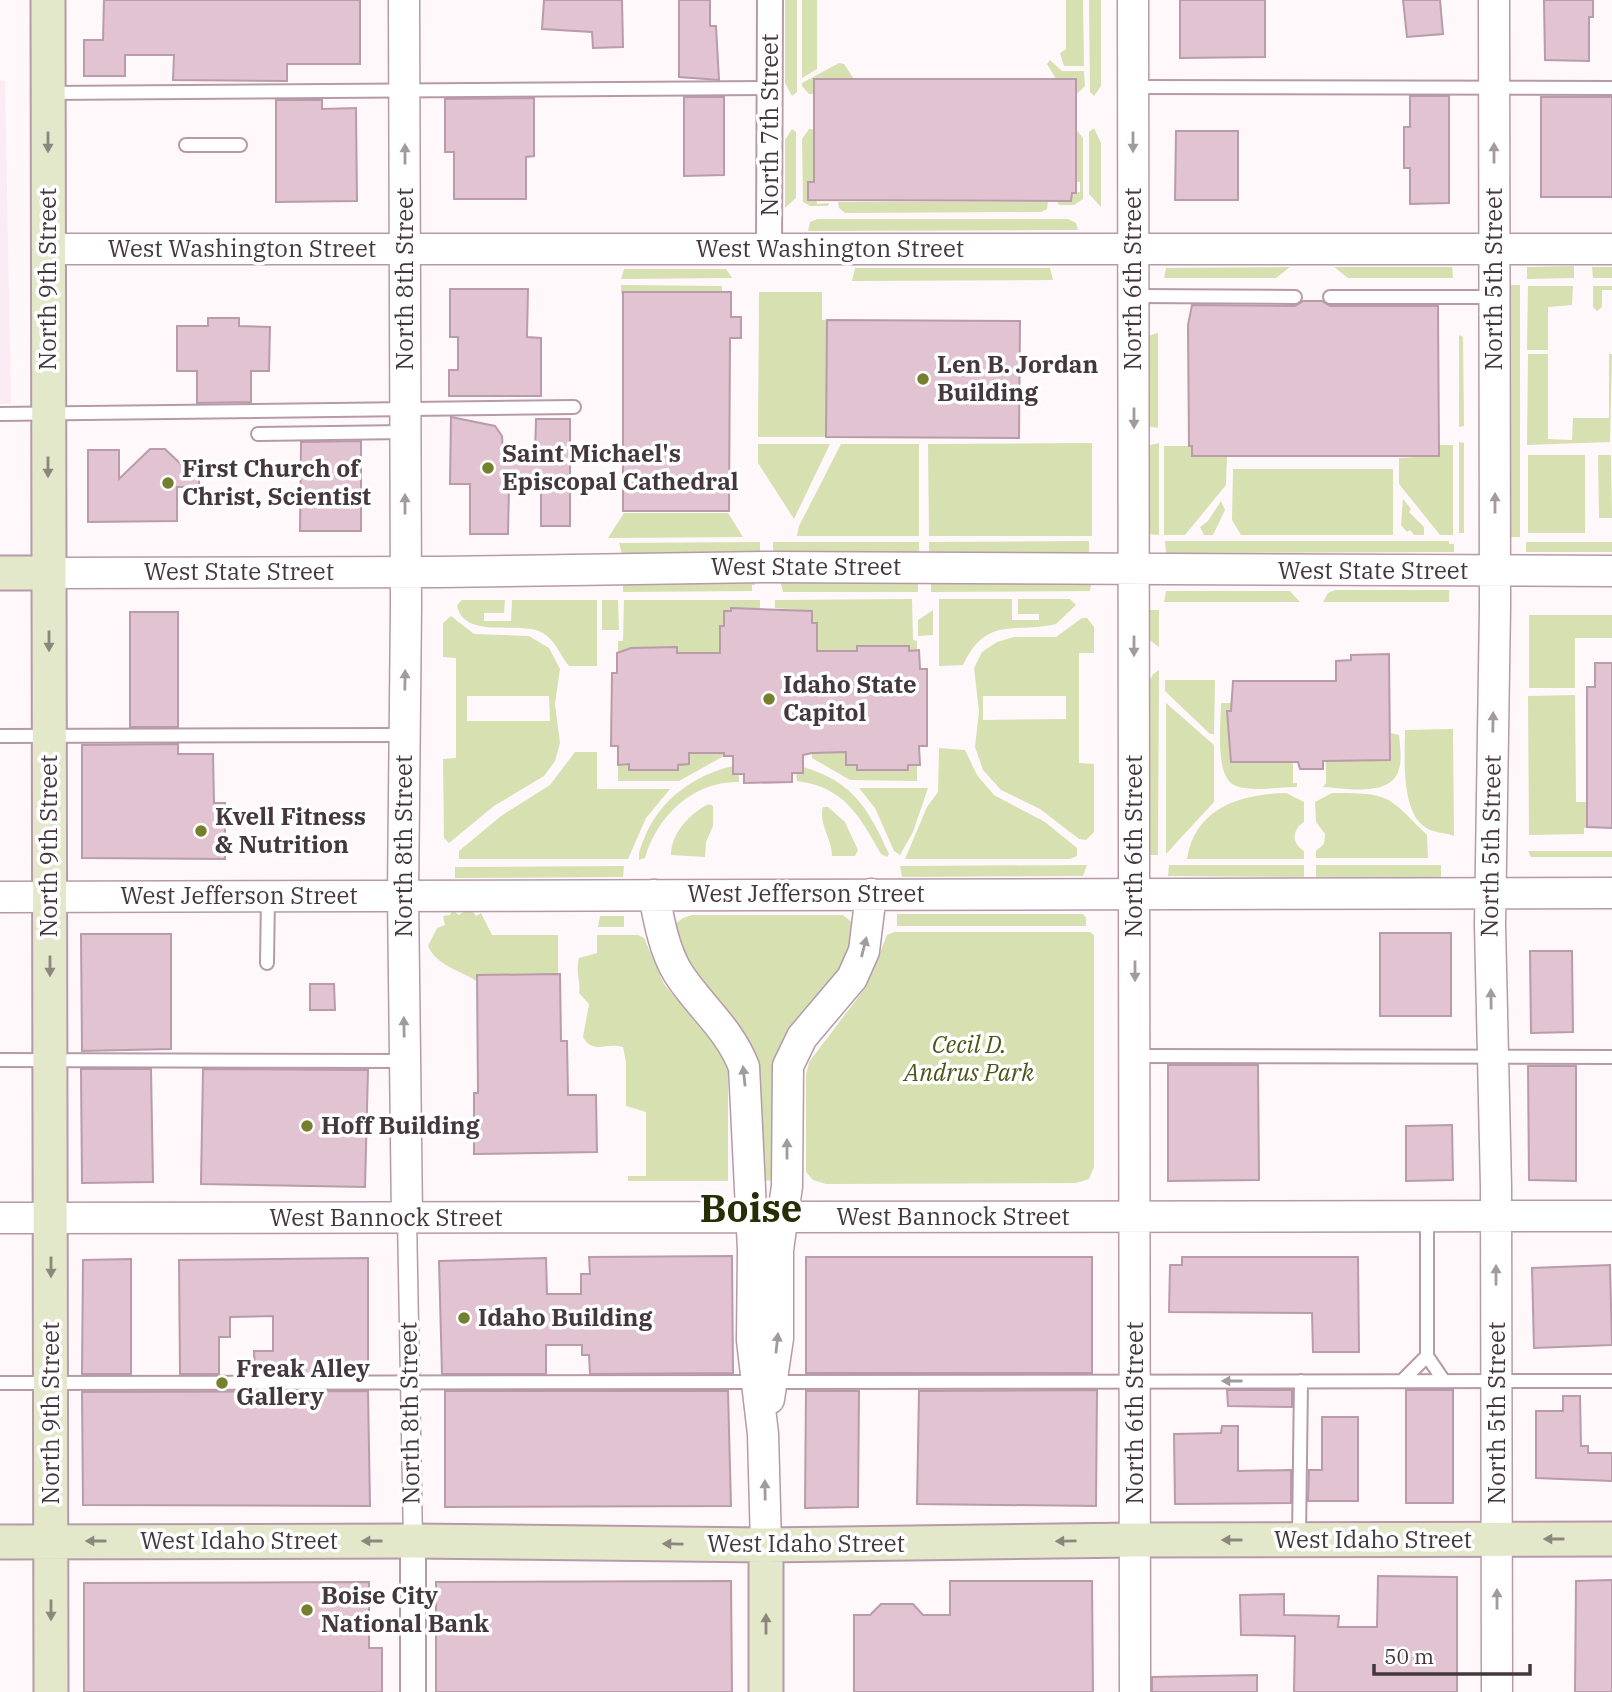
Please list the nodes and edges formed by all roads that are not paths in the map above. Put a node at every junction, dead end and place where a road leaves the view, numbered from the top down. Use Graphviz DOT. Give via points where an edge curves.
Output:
graph roads {
  1 [pos="48,0"];
  2 [pos="404,0"];
  3 [pos="771,0"];
  4 [pos="1133,0"];
  5 [pos="1494,0"];
  6 [pos="770,88"];
  7 [pos="1133,88"];
  8 [pos="1494,88"];
  9 [pos="1612,88"];
  10 [pos="404,91"];
  11 [pos="48,93"];
  12 [pos="186,145"];
  13 [pos="240,145"];
  14 [pos="47,249"];
  15 [pos="405,249"];
  16 [pos="769,249"];
  17 [pos="1612,249"];
  18 [pos="1133,250"];
  19 [pos="1494,250"];
  20 [pos="1133,296"];
  21 [pos="1294,297"];
  22 [pos="1330,297"];
  23 [pos="1495,297"];
  24 [pos="573,407"];
  25 [pos="48,413"];
  26 [pos="0,414"];
  27 [pos="405,420"];
  28 [pos="258,434"];
  29 [pos="1134,570"];
  30 [pos="1612,571"];
  31 [pos="406,572"];
  32 [pos="1495,572"];
  33 [pos="0,573"];
  34 [pos="49,573"];
  35 [pos="404,735"];
  36 [pos="0,736"];
  37 [pos="49,736"];
  38 [pos="1612,892"];
  39 [pos="1134,893"];
  40 [pos="1491,893"];
  41 [pos="871,894"];
  42 [pos="402,895"];
  43 [pos="654,895"];
  44 [pos="268,896"];
  45 [pos="0,897"];
  46 [pos="50,897"];
  47 [pos="267,963"];
  48 [pos="1492,1055"];
  49 [pos="1135,1056"];
  50 [pos="1612,1057"];
  51 [pos="0,1060"];
  52 [pos="50,1060"];
  53 [pos="405,1061"];
  54 [pos="1427,1216"];
  55 [pos="1496,1216"];
  56 [pos="1612,1216"];
  57 [pos="751,1217"];
  58 [pos="782,1217"];
  59 [pos="1134,1217"];
  60 [pos="0,1218"];
  61 [pos="51,1218"];
  62 [pos="407,1218"];
  63 [pos="1427,1356"];
  64 [pos="1135,1381"];
  65 [pos="1301,1381"];
  66 [pos="1402,1381"];
  67 [pos="1444,1381"];
  68 [pos="1496,1381"];
  69 [pos="1612,1381"];
  70 [pos="410,1382"];
  71 [pos="764,1382"];
  72 [pos="0,1383"];
  73 [pos="50,1383"];
  74 [pos="1496,1539"];
  75 [pos="1612,1539"];
  76 [pos="1135,1540"];
  77 [pos="1299,1540"];
  78 [pos="412,1541"];
  79 [pos="0,1542"];
  80 [pos="51,1542"];
  81 [pos="766,1545"];
  82 [pos="51,1692"];
  83 [pos="413,1692"];
  84 [pos="766,1692"];
  85 [pos="1135,1692"];
  86 [pos="1497,1692"];
  1 -- 11 [label="main road, North 9th Street"];
  2 -- 10 [label="street, North 8th Street"];
  3 -- 6 [label="street, North 7th Street"];
  4 -- 7 [label="street, North 6th Street"];
  5 -- 8 [label="street, North 5th Street"];
  6 -- 10 [label="lane"];
  6 -- 16 [label="street, North 7th Street"];
  7 -- 8 [label="lane"];
  7 -- 18 [label="street, North 6th Street, one-way"];
  8 -- 9 [label="lane"];
  19 -- 8 [label="street, North 5th Street, one-way"];
  10 -- 11 [label="lane"];
  15 -- 10 [label="street, North 8th Street, one-way"];
  11 -- 14 [label="main road, North 9th Street, one-way"];
  12 -- 13 [label="lane"];
  14 -- 15 [label="street, West Washington Street"];
  14 -- 25 [label="main road, North 9th Street"];
  15 -- 16 [label="street, West Washington Street"];
  15 -- 27 [label="street, North 8th Street"];
  16 -- 18 [label="street, West Washington Street"];
  17 -- 19 [label="street, West Washington Street"];
  18 -- 19 [label="street, West Washington Street"];
  18 -- 20 [label="street, North 6th Street"];
  19 -- 23 [label="street, North 5th Street"];
  20 -- 21 [label="lane"];
  20 -- 29 [label="street, North 6th Street, one-way"];
  22 -- 23 [label="lane"];
  32 -- 23 [label="street, North 5th Street, one-way"];
  24 -- 27 [label="lane"];
  25 -- 26 [label="lane"];
  25 -- 27 [label="lane"];
  25 -- 34 [label="main road, North 9th Street, one-way"];
  27 -- 28 [label="lane"];
  31 -- 27 [label="street, North 8th Street, one-way"];
  29 -- 31 [label="street, West State Street" via="767,567"];
  29 -- 32 [label="street, West State Street"];
  29 -- 39 [label="street, North 6th Street, one-way"];
  30 -- 32 [label="street, West State Street"];
  31 -- 34 [label="street, West State Street"];
  35 -- 31 [label="street, North 8th Street, one-way"];
  40 -- 32 [label="street, North 5th Street, one-way"];
  33 -- 34 [label="main road, West State Street"];
  34 -- 37 [label="main road, North 9th Street, one-way"];
  35 -- 37 [label="lane"];
  35 -- 42 [label="street, North 8th Street"];
  36 -- 37 [label="lane"];
  37 -- 46 [label="main road, North 9th Street"];
  38 -- 40 [label="street, West Jefferson Street"];
  39 -- 40 [label="street, West Jefferson Street"];
  39 -- 41 [label="street, West Jefferson Street"];
  39 -- 49 [label="street, North 6th Street, one-way"];
  48 -- 40 [label="street, North 5th Street, one-way"];
  41 -- 43 [label="street, West Jefferson Street"];
  58 -- 41 [label="street, one-way" via="790,1057 852,978 864,951"];
  42 -- 43 [label="street, West Jefferson Street"];
  42 -- 44 [label="street, West Jefferson Street"];
  53 -- 42 [label="street, North 8th Street, one-way"];
  57 -- 43 [label="street, one-way" via="744,1067 732,1039 678,973 666,946"];
  44 -- 46 [label="street, West Jefferson Street"];
  44 -- 47 [label="lane"];
  45 -- 46 [label="street, West Jefferson Street"];
  46 -- 52 [label="main road, North 9th Street, one-way"];
  48 -- 49 [label="lane"];
  48 -- 50 [label="lane"];
  48 -- 55 [label="street, North 5th Street"];
  49 -- 59 [label="street, North 6th Street"];
  51 -- 52 [label="lane"];
  52 -- 53 [label="lane"];
  52 -- 61 [label="main road, North 9th Street"];
  53 -- 62 [label="street, North 8th Street"];
  54 -- 55 [label="street, West Bannock Street"];
  54 -- 59 [label="street, West Bannock Street"];
  54 -- 63 [label="lane"];
  55 -- 56 [label="street, West Bannock Street"];
  68 -- 55 [label="street, North 5th Street, one-way"];
  57 -- 58 [label="street, West Bannock Street"];
  57 -- 62 [label="street, West Bannock Street"];
  57 -- 71 [label="street" via="751,1340"];
  58 -- 59 [label="street, West Bannock Street"];
  71 -- 58 [label="street, one-way" via="778,1338"];
  59 -- 64 [label="street, North 6th Street"];
  60 -- 61 [label="street, West Bannock Street"];
  61 -- 62 [label="street, West Bannock Street"];
  61 -- 73 [label="main road, North 9th Street, one-way"];
  62 -- 70 [label="street, North 8th Street"];
  63 -- 66 [label="lane"];
  63 -- 67 [label="lane"];
  65 -- 64 [label="lane, one-way"];
  64 -- 71 [label="lane"];
  64 -- 76 [label="street, North 6th Street"];
  65 -- 66 [label="lane"];
  65 -- 77 [label="lane"];
  66 -- 67 [label="lane"];
  67 -- 68 [label="lane"];
  68 -- 69 [label="lane"];
  68 -- 74 [label="street, North 5th Street"];
  70 -- 71 [label="lane"];
  70 -- 73 [label="lane"];
  70 -- 78 [label="street, North 8th Street"];
  81 -- 71 [label="street, one-way"];
  72 -- 73 [label="lane"];
  73 -- 80 [label="main road, North 9th Street"];
  75 -- 74 [label="main road, West Idaho Street, one-way"];
  74 -- 77 [label="main road, West Idaho Street"];
  86 -- 74 [label="street, North 5th Street, one-way"];
  77 -- 76 [label="main road, West Idaho Street, one-way"];
  76 -- 81 [label="main road, West Idaho Street, one-way"];
  76 -- 85 [label="street, North 6th Street"];
  78 -- 80 [label="main road, West Idaho Street, one-way"];
  81 -- 78 [label="main road, West Idaho Street, one-way"];
  78 -- 83 [label="street, North 8th Street"];
  79 -- 80 [label="main road, West Idaho Street"];
  80 -- 82 [label="main road, North 9th Street, one-way"];
  84 -- 81 [label="main road, one-way"];
}
